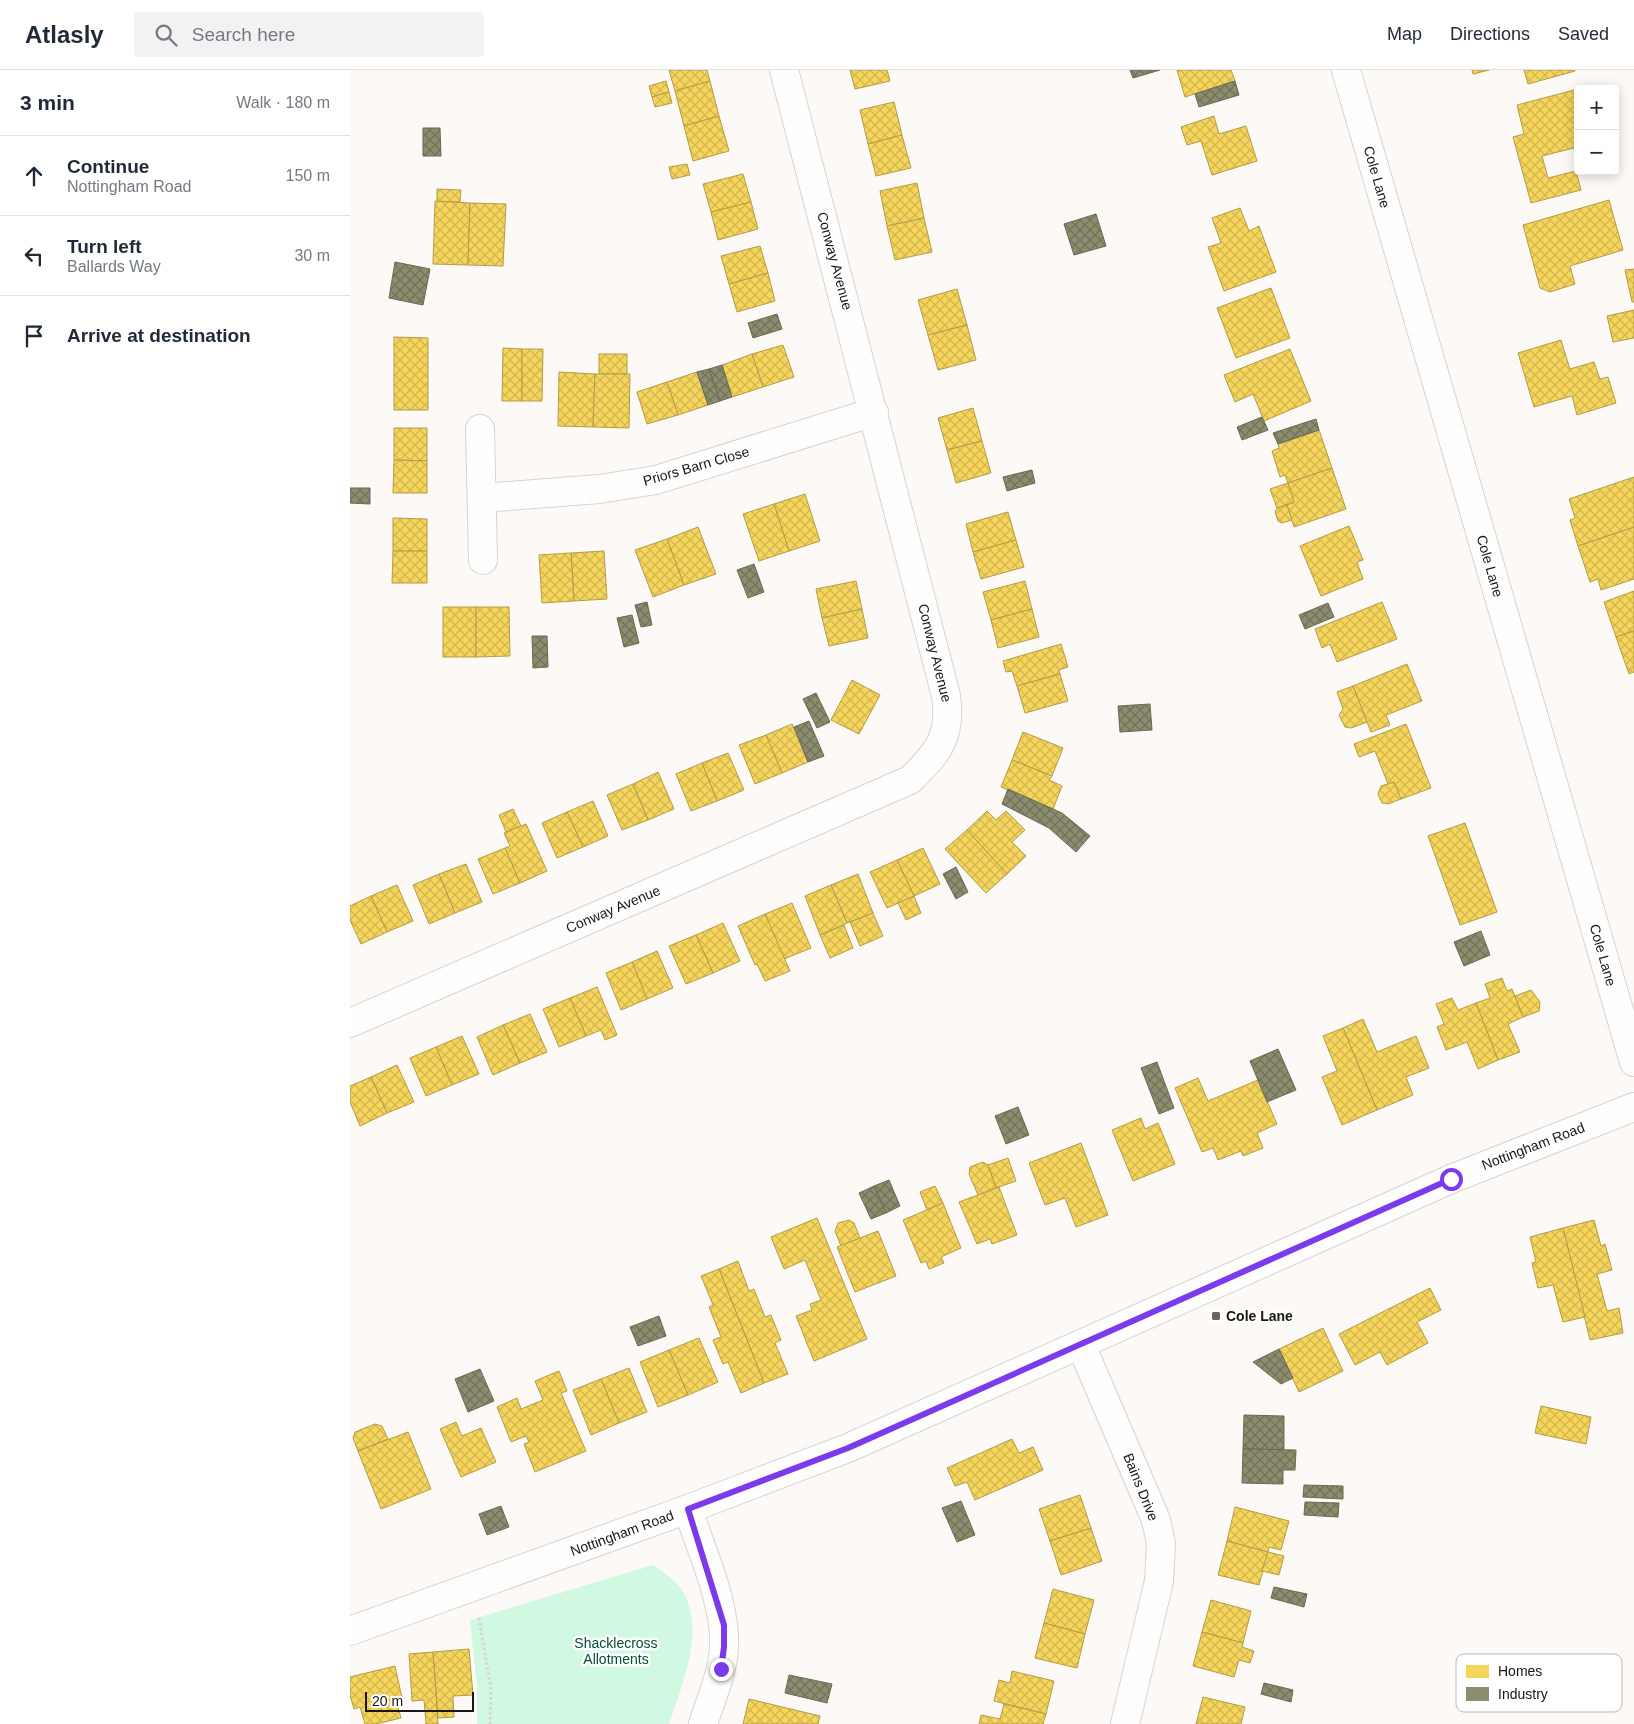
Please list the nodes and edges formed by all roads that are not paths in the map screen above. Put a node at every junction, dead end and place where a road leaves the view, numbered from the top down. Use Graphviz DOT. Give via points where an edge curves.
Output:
graph roads {
  1 [pos="784,70"];
  2 [pos="1346,70"];
  3 [pos="874,412"];
  4 [pos="480,429"];
  5 [pos="482,498"];
  6 [pos="483,560"];
  7 [pos="350,1023"];
  8 [pos="1634,1062"];
  9 [pos="1634,1106"];
  10 [pos="1081,1345"];
  11 [pos="688,1509"];
  12 [pos="350,1631"];
  13 [pos="703,1724"];
  14 [pos="1125,1724"];
  1 -- 3 [label="street, Conway Avenue"];
  2 -- 8 [label="street, Cole Lane"];
  3 -- 5 [label="street, Priors Barn Close" via="656,480 600,490"];
  3 -- 7 [label="street, Conway Avenue" via="949,713 942,744 928,762 910,780"];
  4 -- 5 [label="street"];
  5 -- 6 [label="street"];
  9 -- 10 [label="street, Nottingham Road" via="1451,1179"];
  10 -- 11 [label="street, Nottingham Road" via="848,1448"];
  10 -- 14 [label="street, Bains Drive" via="1156,1520 1161,1543 1159,1581"];
  11 -- 12 [label="street, Nottingham Road"];
  11 -- 13 [label="street" via="724,1625 721,1669"];
}
